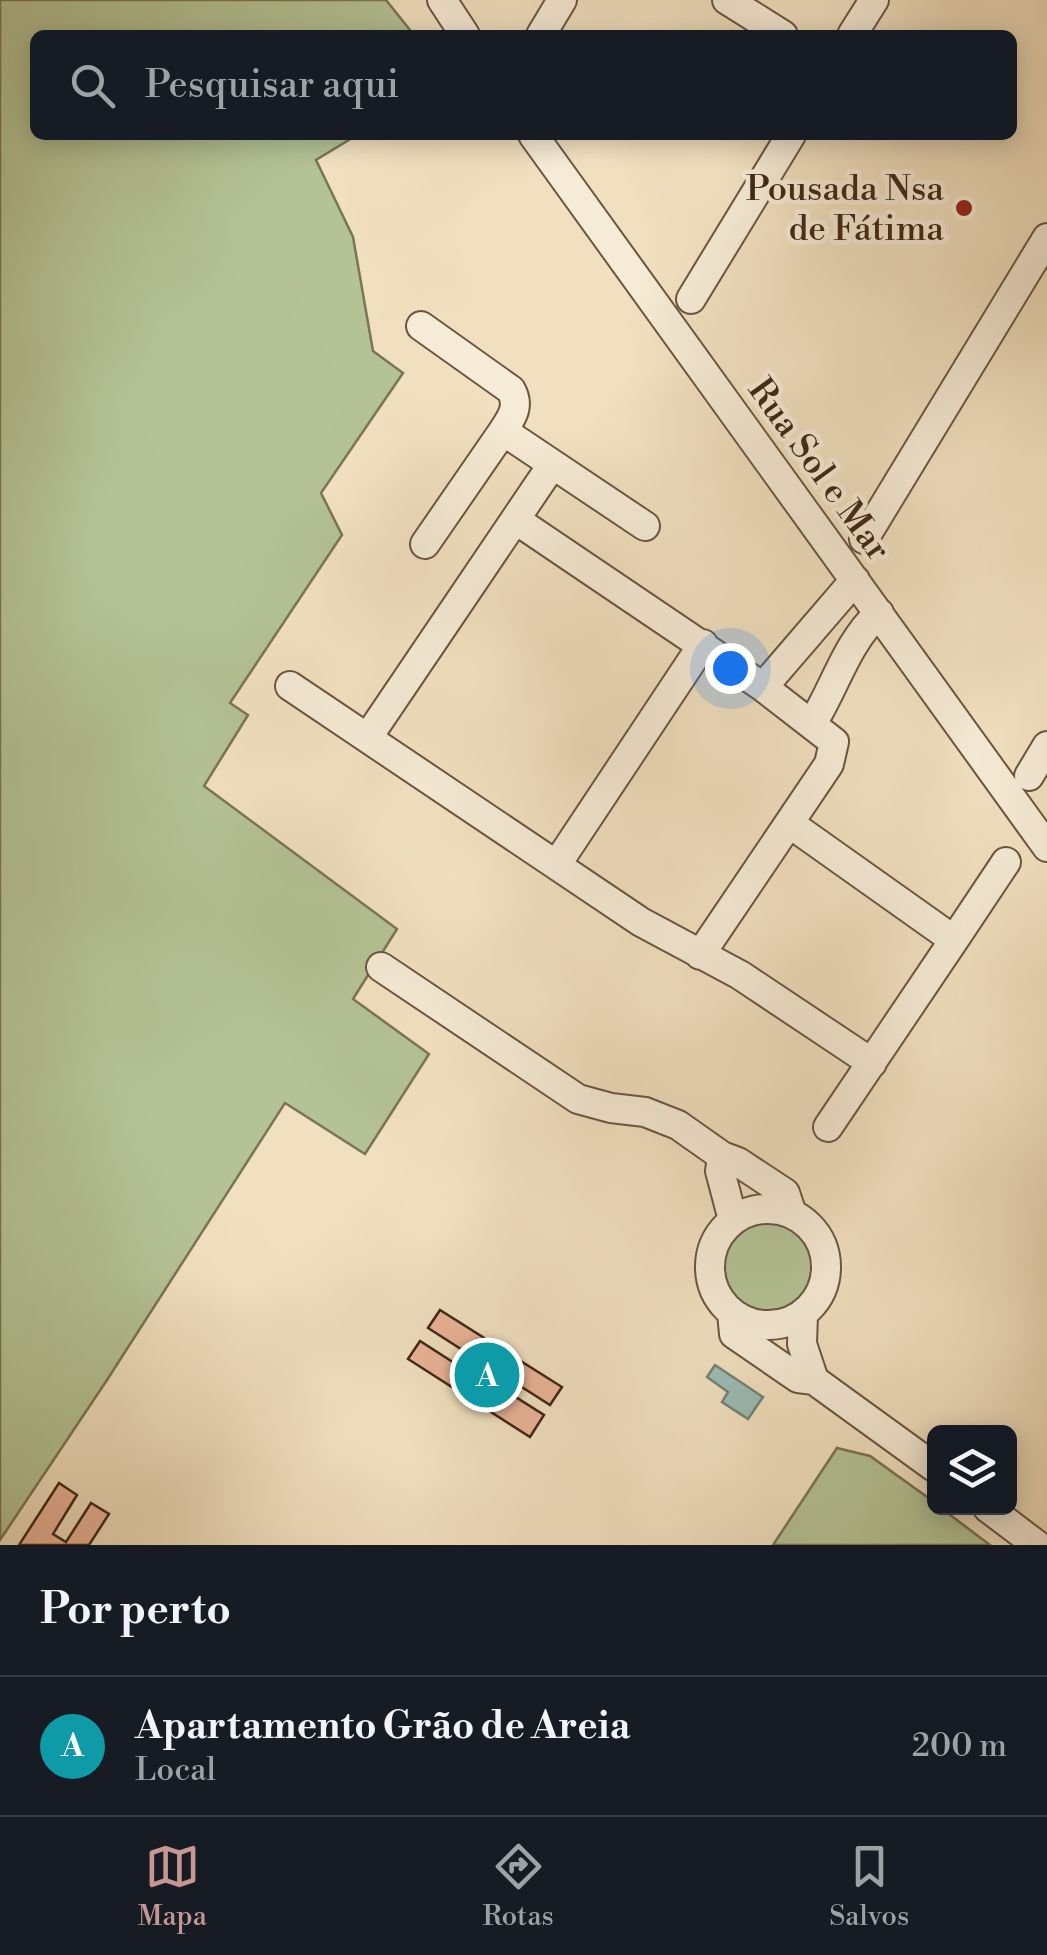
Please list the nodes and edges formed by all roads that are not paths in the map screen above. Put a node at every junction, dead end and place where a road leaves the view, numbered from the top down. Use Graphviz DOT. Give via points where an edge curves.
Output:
graph roads {
  1 [pos="442,0"];
  2 [pos="562,0"];
  3 [pos="727,0"];
  4 [pos="874,0"];
  5 [pos="462,30"];
  6 [pos="544,30"];
  7 [pos="775,30"];
  8 [pos="855,30"];
  9 [pos="537,140"];
  10 [pos="788,140"];
  11 [pos="1047,238"];
  12 [pos="691,299"];
  13 [pos="421,326"];
  14 [pos="503,431"];
  15 [pos="552,464"];
  16 [pos="516,520"];
  17 [pos="645,526"];
  18 [pos="864,539"];
  19 [pos="425,544"];
  20 [pos="855,580"];
  21 [pos="878,613"];
  22 [pos="703,644"];
  23 [pos="800,647"];
  24 [pos="839,672"];
  25 [pos="290,686"];
  26 [pos="764,687"];
  27 [pos="813,722"];
  28 [pos="368,737"];
  29 [pos="1047,746"];
  30 [pos="1029,776"];
  31 [pos="789,823"];
  32 [pos="1047,848"];
  33 [pos="1006,862"];
  34 [pos="556,864"];
  35 [pos="954,940"];
  36 [pos="700,955"];
  37 [pos="381,967"];
  38 [pos="872,1063"];
  39 [pos="828,1127"];
  40 [pos="722,1156"];
  41 [pos="792,1214"];
  42 [pos="734,1220"];
  43 [pos="732,1313"];
  44 [pos="803,1314"];
  45 [pos="814,1380"];
  46 [pos="927,1462"];
  47 [pos="997,1515"];
  48 [pos="1037,1545"];
  1 -- 5 [label="street"];
  2 -- 6 [label="street"];
  3 -- 7 [label="street"];
  4 -- 8 [label="street"];
  9 -- 20 [label="street, Rua Sol e Mar"];
  10 -- 12 [label="street"];
  11 -- 18 [label="street"];
  13 -- 14 [label="street" via="511,390 515,410"];
  14 -- 15 [label="street"];
  14 -- 19 [label="street"];
  15 -- 16 [label="street"];
  15 -- 17 [label="street"];
  16 -- 22 [label="street"];
  16 -- 28 [label="street"];
  20 -- 21 [label="street, Rua Sol e Mar"];
  20 -- 23 [label="street"];
  21 -- 24 [label="street"];
  21 -- 32 [label="street, Rua Sol e Mar"];
  22 -- 26 [label="street"];
  22 -- 34 [label="street"];
  23 -- 24 [label="street"];
  23 -- 26 [label="street"];
  24 -- 27 [label="street"];
  25 -- 28 [label="street"];
  26 -- 27 [label="street"];
  27 -- 31 [label="street" via="830,736 834,752"];
  28 -- 34 [label="street"];
  29 -- 30 [label="street"];
  31 -- 35 [label="street"];
  31 -- 36 [label="street"];
  33 -- 35 [label="street"];
  34 -- 36 [label="street"];
  35 -- 38 [label="street"];
  36 -- 38 [label="street"];
  37 -- 40 [label="street" via="578,1099 662,1117"];
  38 -- 39 [label="street"];
  40 -- 41 [label="street" via="785,1192"];
  40 -- 42 [label="street"];
  41 -- 42 [label="street" via="762,1209"];
  41 -- 44 [label="street" via="815,1233 826,1260 822,1290"];
  42 -- 43 [label="street" via="710,1258 714,1288"];
  43 -- 44 [label="street" via="760,1325"];
  43 -- 45 [label="street" via="734,1334 798,1378"];
  44 -- 45 [label="street" via="802,1344"];
  45 -- 46 [label="street"];
  47 -- 48 [label="street"];
}
